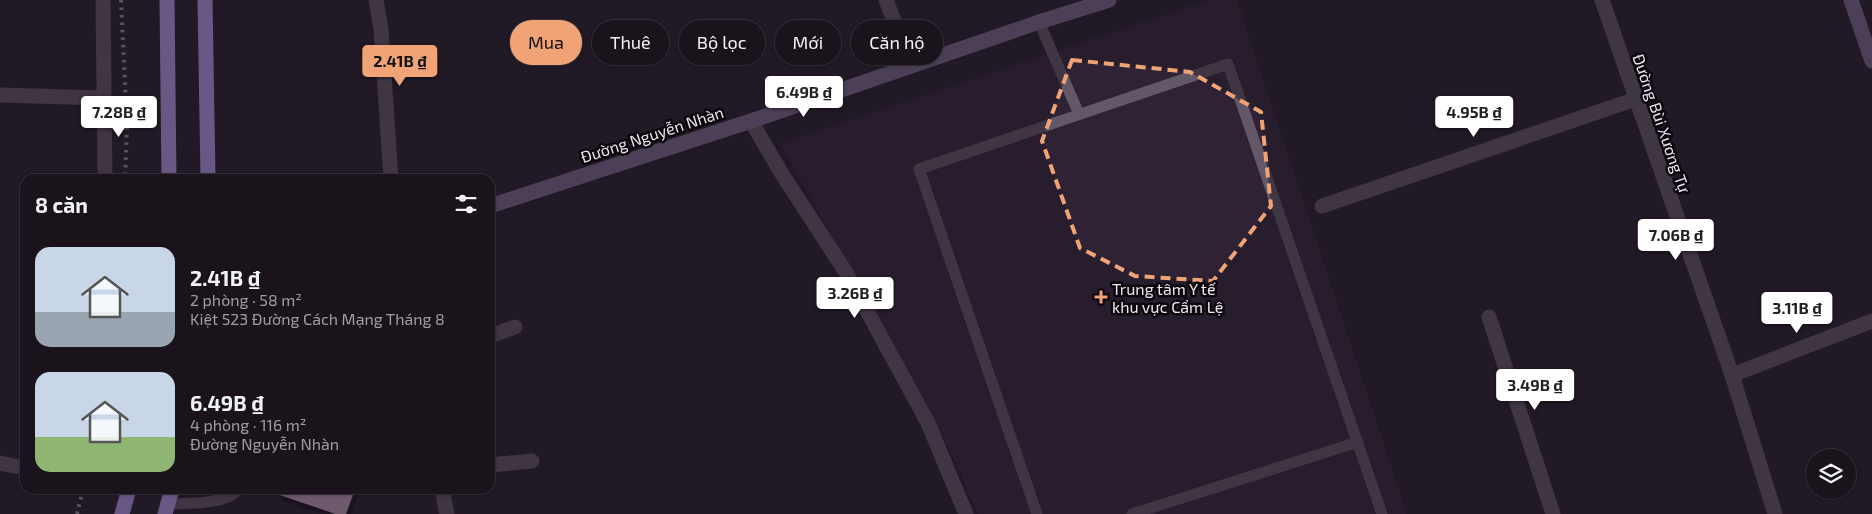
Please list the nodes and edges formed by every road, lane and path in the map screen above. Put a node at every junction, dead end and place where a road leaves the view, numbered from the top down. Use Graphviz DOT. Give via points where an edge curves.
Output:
graph roads {
  1 [pos="103,0"];
  2 [pos="167,0"];
  3 [pos="205,0"];
  4 [pos="376,0"];
  5 [pos="886,0"];
  6 [pos="1109,0"];
  7 [pos="1602,0"];
  8 [pos="1852,0"];
  9 [pos="894,20"];
  10 [pos="1040,22"];
  11 [pos="943,54"];
  12 [pos="1872,61"];
  13 [pos="911,65"];
  14 [pos="0,95"];
  15 [pos="103,98"];
  16 [pos="1636,99"];
  17 [pos="1079,114"];
  18 [pos="751,121"];
  19 [pos="105,174"];
  20 [pos="169,174"];
  21 [pos="208,174"];
  22 [pos="391,174"];
  23 [pos="495,204"];
  24 [pos="1322,206"];
  25 [pos="1488,317"];
  26 [pos="1872,321"];
  27 [pos="515,327"];
  28 [pos="495,334"];
  29 [pos="1732,375"];
  30 [pos="1358,442"];
  31 [pos="532,461"];
  32 [pos="0,463"];
  33 [pos="495,465"];
  34 [pos="20,467"];
  35 [pos="128,494"];
  36 [pos="170,494"];
  37 [pos="235,494"];
  38 [pos="443,494"];
  39 [pos="166,509"];
  40 [pos="122,514"];
  41 [pos="447,514"];
  42 [pos="966,514"];
  43 [pos="1037,514"];
  44 [pos="1132,514"];
  45 [pos="1382,514"];
  46 [pos="1553,514"];
  47 [pos="1775,514"];
  1 -- 15 [label="street"];
  2 -- 20 [label="highway"];
  3 -- 21 [label="highway"];
  4 -- 22 [label="street" via="381,29"];
  5 -- 9 [label="street"];
  6 -- 10 [label="street, Đường Nguyễn Nhàn"];
  7 -- 16 [label="street, Đường Bùi Xương Tự"];
  8 -- 12 [label="street"];
  10 -- 11 [label="street, Đường Nguyễn Nhàn"];
  10 -- 17 [label="lane"];
  13 -- 18 [label="street, Đường Nguyễn Nhàn"];
  14 -- 15 [label="street"];
  15 -- 19 [label="street"];
  16 -- 24 [label="street"];
  16 -- 29 [label="street, Đường Bùi Xương Tự"];
  17 -- 30 [label="lane" via="1228,64"];
  17 -- 43 [label="lane" via="919,169"];
  18 -- 23 [label="street, Đường Nguyễn Nhàn"];
  18 -- 42 [label="street" via="852,282 928,423"];
  25 -- 46 [label="street"];
  26 -- 29 [label="street"];
  27 -- 28 [label="street"];
  29 -- 47 [label="street, Đường Bùi Xương Tự"];
  30 -- 44 [label="lane"];
  30 -- 45 [label="lane"];
  31 -- 33 [label="street"];
  32 -- 34 [label="street"];
  35 -- 40 [label="highway"];
  36 -- 39 [label="highway"];
  37 -- 39 [label="lane"];
  38 -- 41 [label="street"];
}
